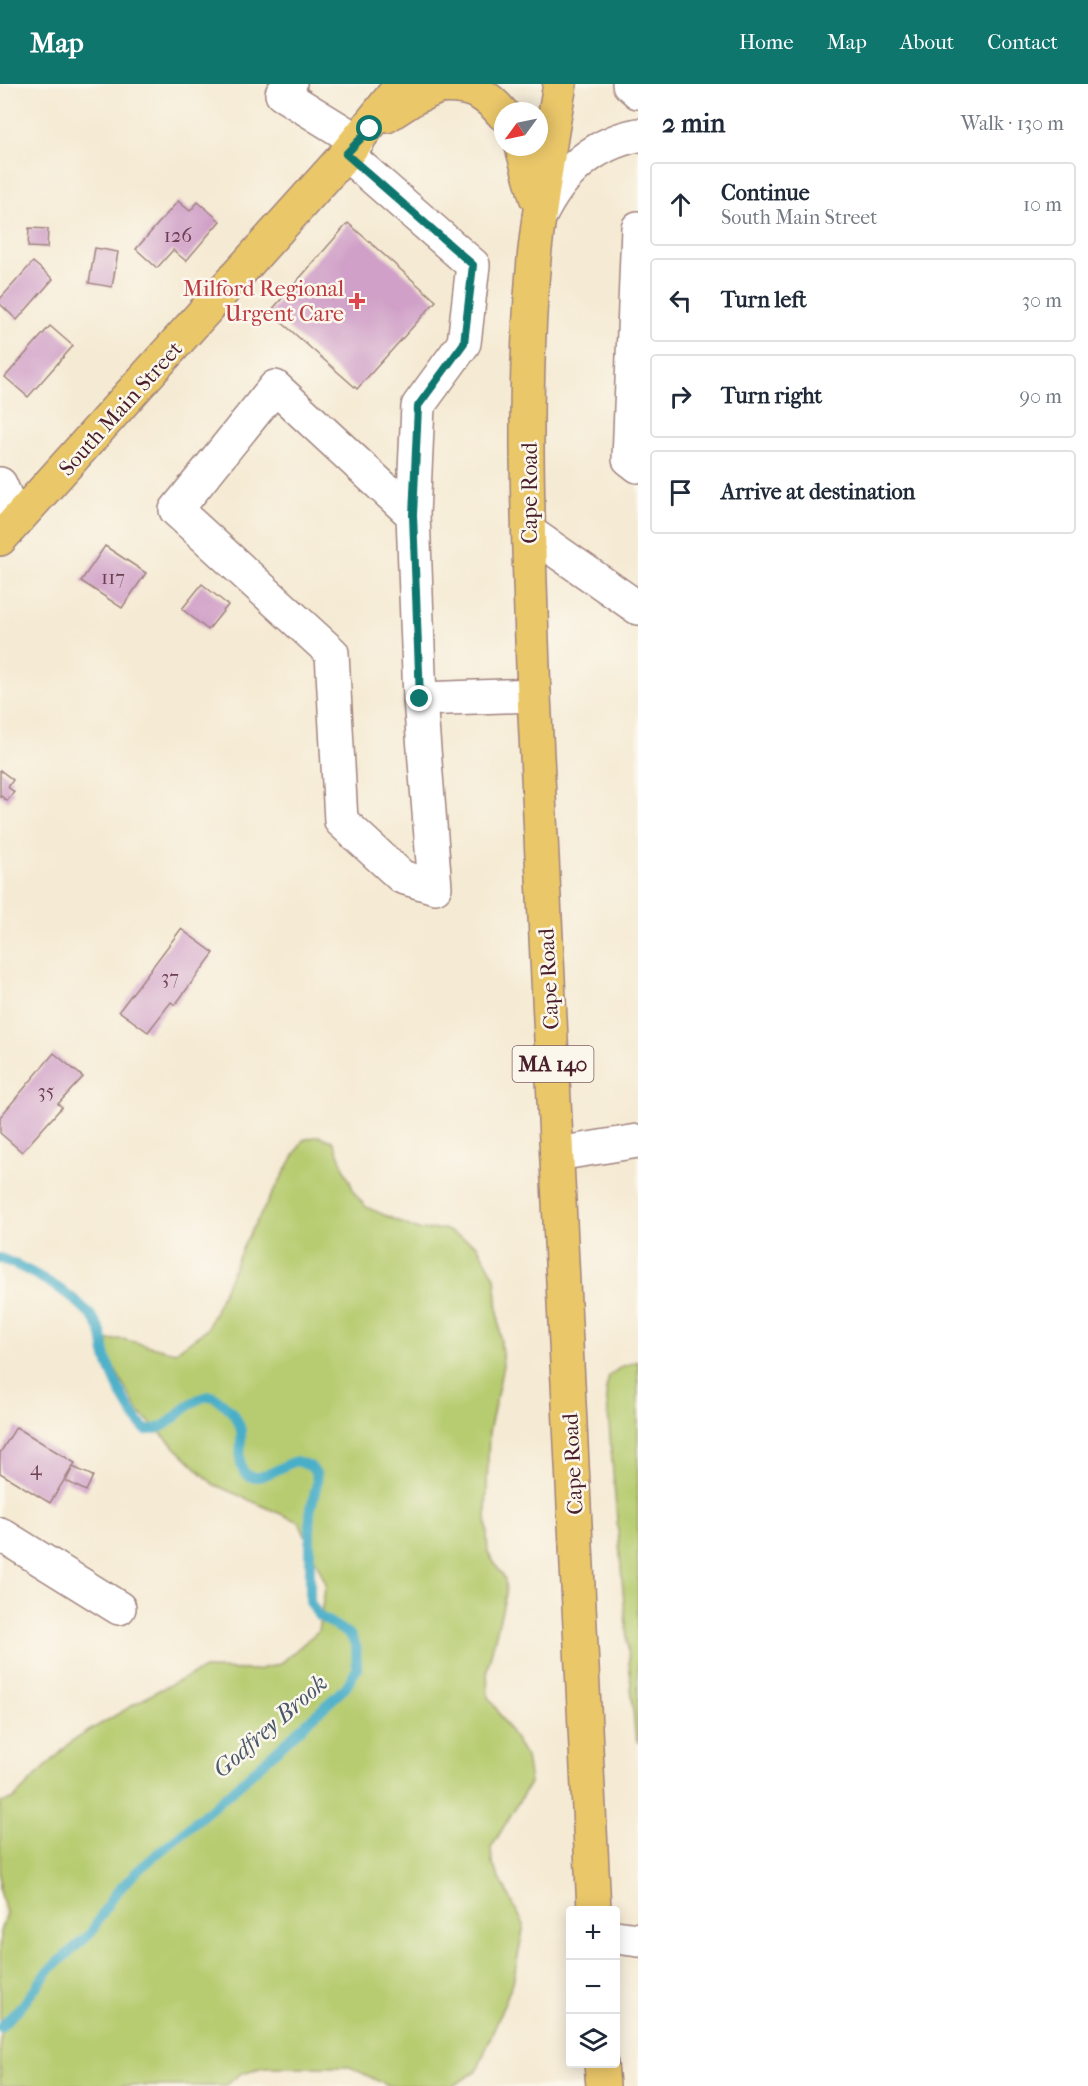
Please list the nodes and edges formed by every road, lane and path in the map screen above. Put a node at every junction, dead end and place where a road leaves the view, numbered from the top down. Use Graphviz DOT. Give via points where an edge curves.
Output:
graph roads {
  1 [pos="290,84"];
  2 [pos="402,84"];
  3 [pos="560,84"];
  4 [pos="629,84"];
  5 [pos="440,86"];
  6 [pos="638,92"];
  7 [pos="494,104"];
  8 [pos="638,135"];
  9 [pos="352,148"];
  10 [pos="525,156"];
  11 [pos="539,218"];
  12 [pos="638,228"];
  13 [pos="638,465"];
  14 [pos="0,484"];
  15 [pos="413,515"];
  16 [pos="5,527"];
  17 [pos="529,532"];
  18 [pos="634,597"];
  19 [pos="534,695"];
  20 [pos="420,699"];
  21 [pos="638,1141"];
  22 [pos="557,1154"];
  23 [pos="0,1534"];
  24 [pos="119,1608"];
  25 [pos="594,1906"];
  26 [pos="620,1938"];
  27 [pos="638,1940"];
  28 [pos="602,2068"];
  29 [pos="603,2086"];
  1 -- 9 [label="street" via="282,94"];
  2 -- 9 [label="main road, South Main Street"];
  3 -- 11 [label="main road, Cape Road / MA 140"];
  4 -- 6 [label="street"];
  5 -- 7 [label="main road" via="468,87"];
  5 -- 9 [label="main road, South Main Street" via="397,108"];
  8 -- 11 [label="street" via="616,140 579,162 555,190"];
  9 -- 15 [label="street" via="473,265 464,343 418,406"];
  9 -- 16 [label="main road, South Main Street"];
  10 -- 11 [label="main road"];
  11 -- 17 [label="main road, Cape Road / MA 140" via="531,302"];
  12 -- 13 [label="street" via="629,459"];
  14 -- 16 [label="street"];
  15 -- 20 [label="street"];
  15 -- 20 [label="street" via="274,387 176,510 332,653 340,821 402,877 435,887"];
  17 -- 18 [label="street"];
  17 -- 19 [label="main road, Cape Road / MA 140"];
  19 -- 20 [label="street"];
  19 -- 22 [label="main road, Cape Road / MA 140"];
  21 -- 22 [label="street"];
  22 -- 25 [label="main road, Cape Road / MA 140"];
  23 -- 24 [label="street"];
  26 -- 27 [label="street"];
  28 -- 29 [label="main road"];
}
